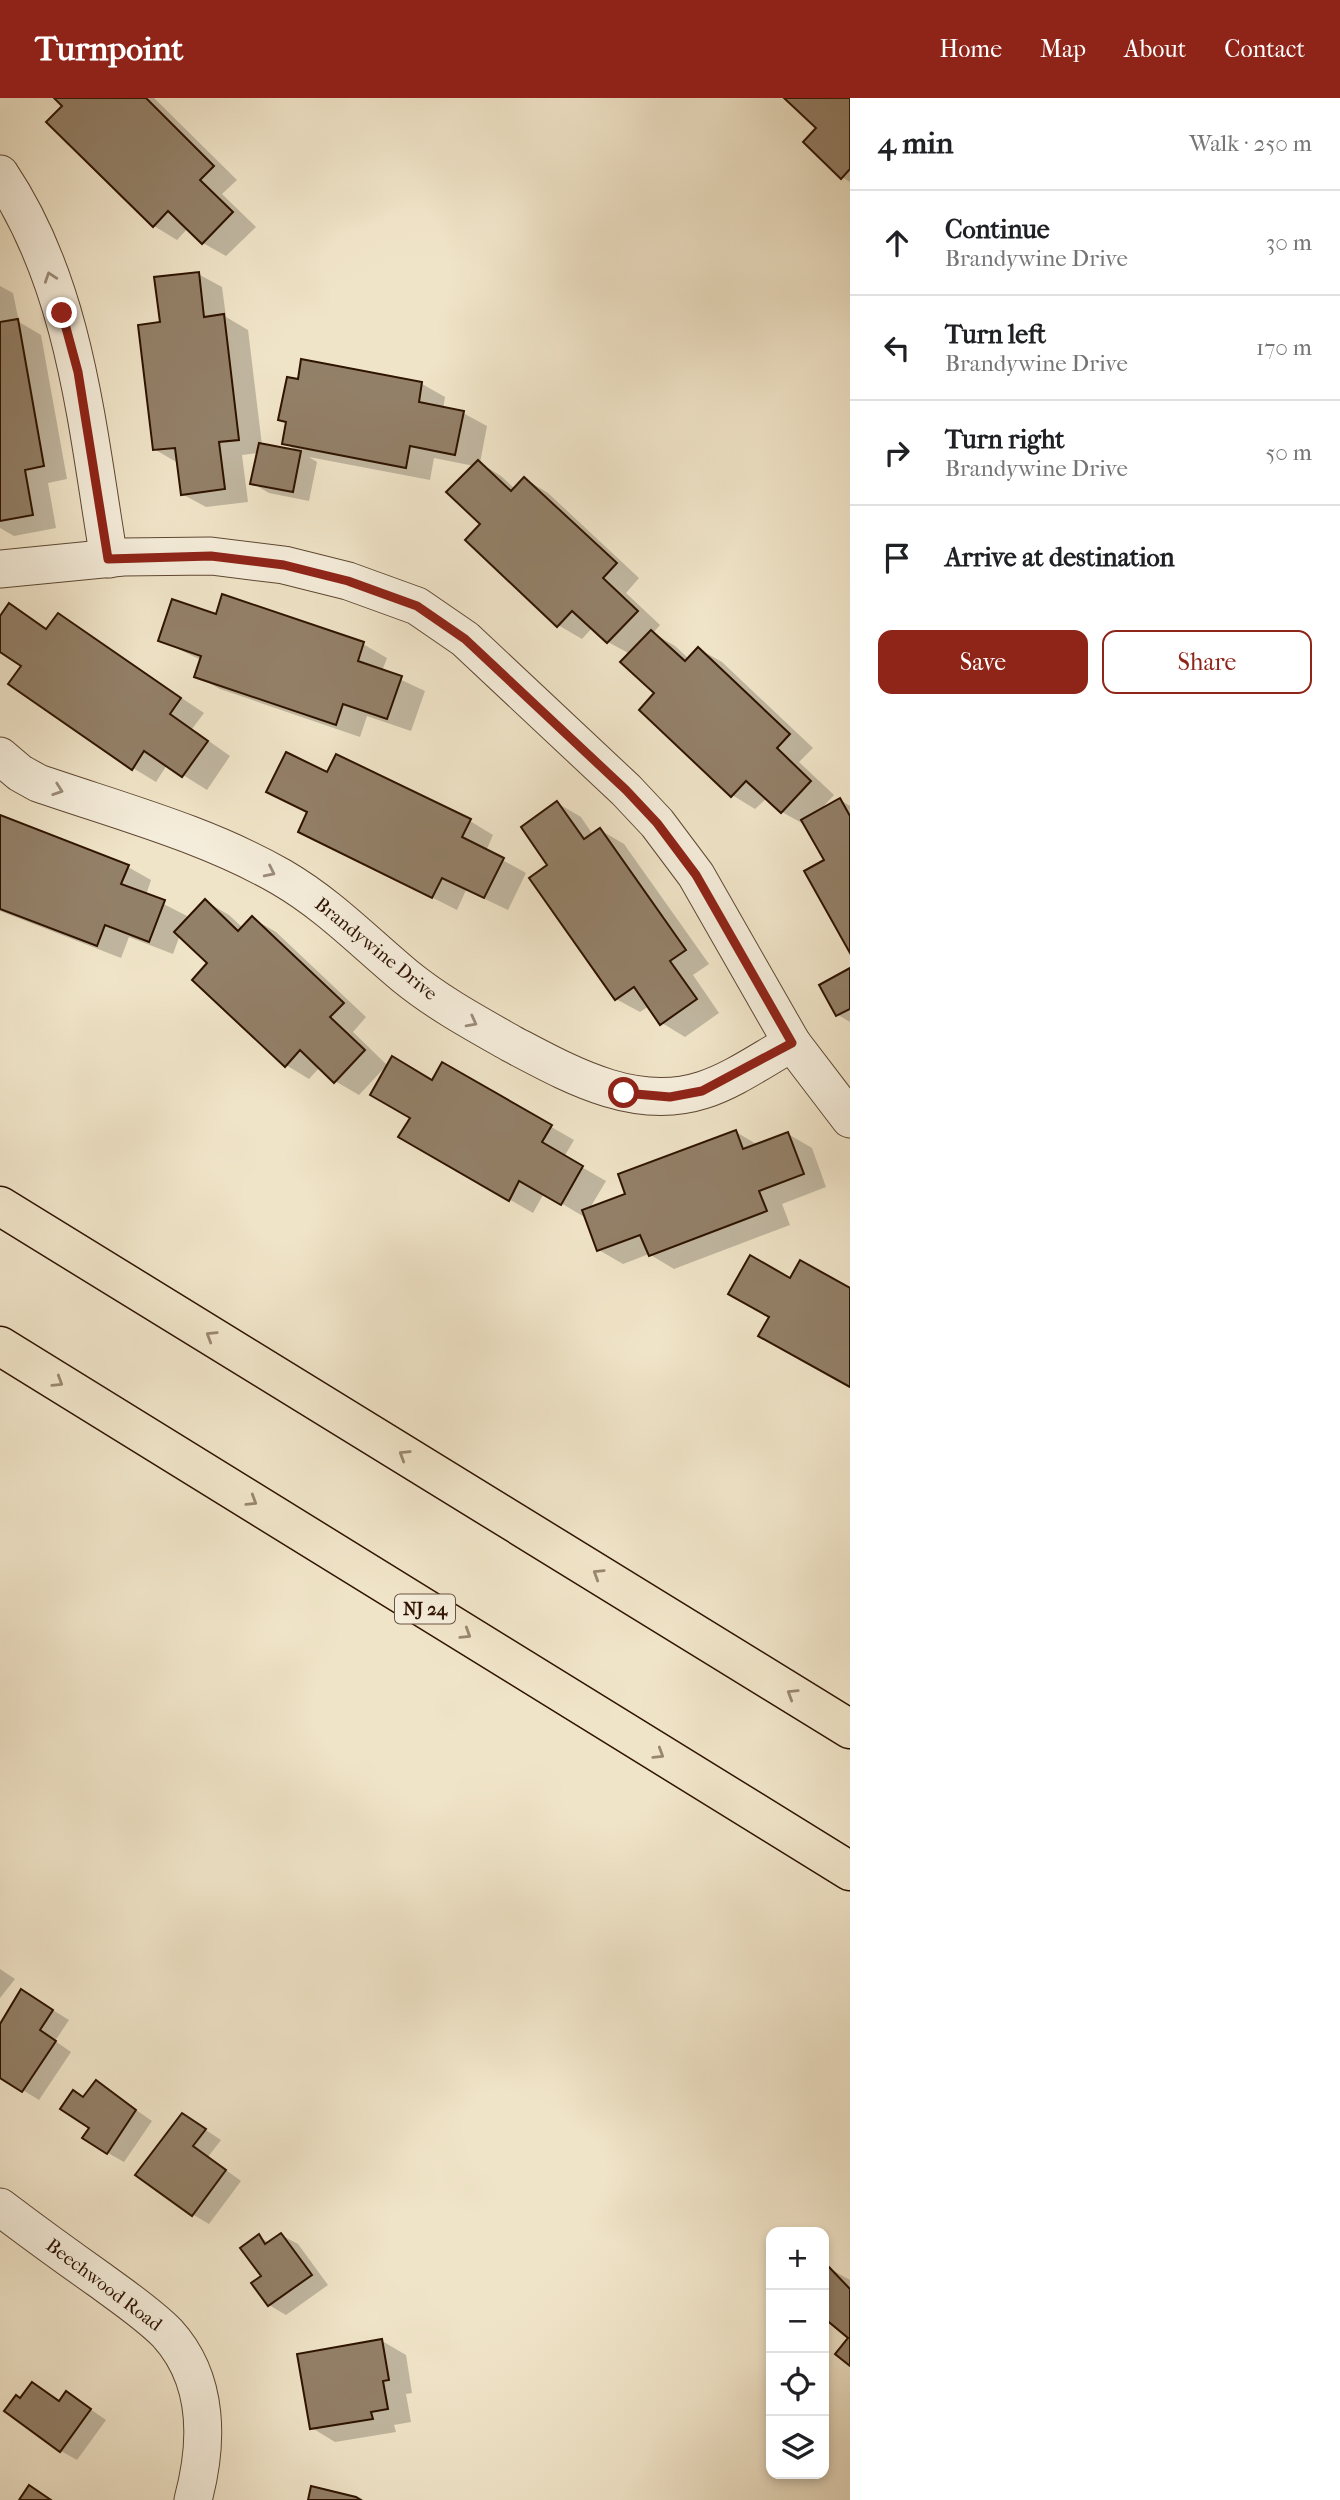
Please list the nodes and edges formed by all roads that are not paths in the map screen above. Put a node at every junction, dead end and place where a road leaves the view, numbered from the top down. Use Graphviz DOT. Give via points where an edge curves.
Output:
graph roads {
  1 [pos="0,174"];
  2 [pos="108,559"];
  3 [pos="0,569"];
  4 [pos="0,756"];
  5 [pos="792,1043"];
  6 [pos="850,1119"];
  7 [pos="0,1206"];
  8 [pos="0,1346"];
  9 [pos="850,1730"];
  10 [pos="850,1871"];
  11 [pos="0,2207"];
  12 [pos="193,2500"];
  2 -- 1 [label="street, one-way" via="78,372 62,313 21,205"];
  2 -- 3 [label="street"];
  2 -- 5 [label="street" via="211,556 284,565 348,581 417,606 465,639 657,823 696,875"];
  4 -- 5 [label="street, Brandywine Drive, one-way" via="38,783 213,844 279,876 330,908 406,976 459,1015 577,1079 624,1093 670,1097 702,1091"];
  5 -- 6 [label="street"];
  9 -- 7 [label="highway, one-way"];
  8 -- 10 [label="highway, NJ 24, one-way"];
  11 -- 12 [label="street, Beechwood Road" via="147,2315 181,2351 198,2389 205,2429 203,2462"];
}
